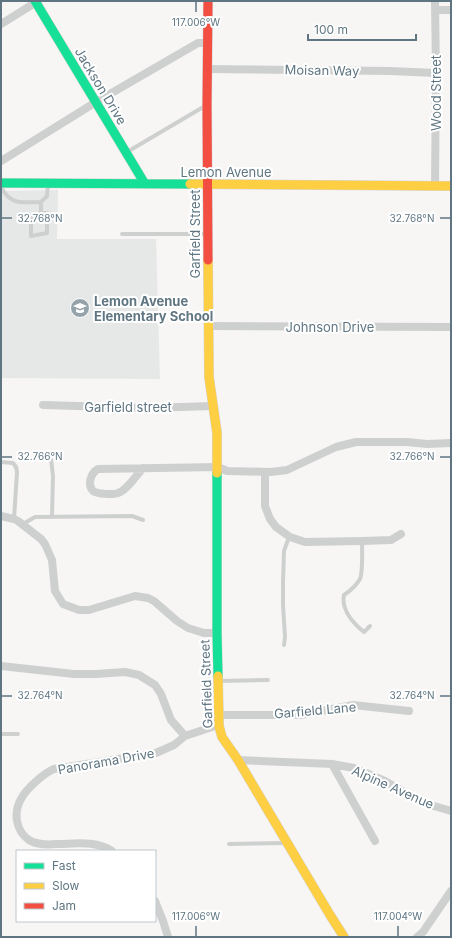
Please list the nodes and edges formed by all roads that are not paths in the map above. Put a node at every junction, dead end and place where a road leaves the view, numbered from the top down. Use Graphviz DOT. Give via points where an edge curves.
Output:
graph roads {
  1 [pos="36,1"];
  2 [pos="208,1"];
  3 [pos="435,1"];
  4 [pos="435,10"];
  5 [pos="451,10"];
  6 [pos="1,24"];
  7 [pos="208,43"];
  8 [pos="207,69"];
  9 [pos="436,73"];
  10 [pos="96,102"];
  11 [pos="207,105"];
  12 [pos="126,152"];
  13 [pos="1,161"];
  14 [pos="1,183"];
  15 [pos="48,184"];
  16 [pos="145,184"];
  17 [pos="208,184"];
  18 [pos="435,186"];
  19 [pos="451,186"];
  20 [pos="1,187"];
  21 [pos="41,202"];
  22 [pos="41,213"];
  23 [pos="122,234"];
  24 [pos="208,234"];
  25 [pos="208,326"];
  26 [pos="451,327"];
  27 [pos="43,405"];
  28 [pos="213,406"];
  29 [pos="451,442"];
  30 [pos="51,459"];
  31 [pos="1,462"];
  32 [pos="218,467"];
  33 [pos="143,468"];
  34 [pos="265,473"];
  35 [pos="1,516"];
  36 [pos="52,517"];
  37 [pos="14,519"];
  38 [pos="143,520"];
  39 [pos="23,524"];
  40 [pos="401,534"];
  41 [pos="290,536"];
  42 [pos="362,541"];
  43 [pos="370,626"];
  44 [pos="217,633"];
  45 [pos="284,645"];
  46 [pos="1,666"];
  47 [pos="268,680"];
  48 [pos="219,681"];
  49 [pos="409,711"];
  50 [pos="220,715"];
  51 [pos="220,726"];
  52 [pos="1,734"];
  53 [pos="18,734"];
  54 [pos="186,736"];
  55 [pos="238,760"];
  56 [pos="332,764"];
  57 [pos="451,811"];
  58 [pos="375,841"];
  59 [pos="288,843"];
  60 [pos="229,844"];
  61 [pos="110,850"];
  62 [pos="451,891"];
  63 [pos="156,904"];
  64 [pos="168,937"];
  65 [pos="344,937"];
  66 [pos="417,937"];
  1 -- 6 [label="street"];
  1 -- 10 [label="street, Jackson Drive"];
  2 -- 7 [label="street, Garfield Street"];
  3 -- 4 [label="street, Wood Street"];
  4 -- 5 [label="street"];
  4 -- 9 [label="street, Wood Street"];
  7 -- 8 [label="street, Garfield Street"];
  7 -- 10 [label="street" via="198,43"];
  8 -- 9 [label="street, Moisan Way"];
  8 -- 11 [label="street, Garfield Street"];
  9 -- 18 [label="street, Wood Street"];
  10 -- 12 [label="street, Jackson Drive"];
  10 -- 13 [label="street"];
  11 -- 12 [label="lane"];
  11 -- 17 [label="street, Garfield Street"];
  12 -- 16 [label="street, Jackson Drive"];
  14 -- 15 [label="street, Lemon Avenue"];
  15 -- 16 [label="street, Lemon Avenue"];
  15 -- 21 [label="lane" via="47,196"];
  16 -- 17 [label="street, Lemon Avenue"];
  17 -- 18 [label="street, Lemon Avenue"];
  17 -- 24 [label="street, Garfield Street"];
  18 -- 19 [label="street, Lemon Avenue"];
  20 -- 21 [label="lane" via="16,202"];
  21 -- 22 [label="lane"];
  22 -- 22 [label="lane" via="31,216 31,236 47,233 47,213"];
  23 -- 24 [label="lane"];
  24 -- 25 [label="street, Garfield Street"];
  25 -- 26 [label="street, Johnson Drive"];
  25 -- 28 [label="street, Garfield Street" via="209,377"];
  27 -- 28 [label="street, Garfield street" via="147,408"];
  28 -- 32 [label="street, Garfield Street"];
  29 -- 34 [label="street" via="350,443 287,470"];
  30 -- 36 [label="lane"];
  31 -- 37 [label="lane" via="13,463 16,467"];
  32 -- 33 [label="street"];
  32 -- 34 [label="street" via="227,471"];
  32 -- 44 [label="street, Garfield Street"];
  33 -- 33 [label="street" via="98,469 94,471 91,486 98,493 118,493 124,490"];
  34 -- 41 [label="street" via="265,506 270,519 276,527"];
  35 -- 37 [label="street"];
  36 -- 38 [label="lane" via="132,516"];
  36 -- 39 [label="lane" via="35,517"];
  37 -- 39 [label="street"];
  39 -- 44 [label="street" via="45,544 52,560 55,591 63,604 79,610 89,610 135,596 148,598 188,628 204,633"];
  40 -- 42 [label="street" via="391,540"];
  41 -- 42 [label="street" via="305,542"];
  41 -- 45 [label="lane" via="284,551 283,563"];
  42 -- 43 [label="lane" via="361,578 344,595 343,600 344,607 355,625 364,632"];
  44 -- 48 [label="street, Garfield Street"];
  46 -- 54 [label="street" via="74,674 139,674 155,685 171,720"];
  47 -- 48 [label="lane"];
  48 -- 50 [label="street, Garfield Street"];
  49 -- 50 [label="street, Garfield Lane" via="353,705 301,714"];
  50 -- 51 [label="street, Garfield Street"];
  51 -- 54 [label="street"];
  51 -- 55 [label="street, Garfield Street" via="222,737"];
  52 -- 53 [label="lane"];
  54 -- 61 [label="street, Panorama Drive" via="156,753 54,769 26,791 17,808 17,822 21,832 32,842 45,845 91,844"];
  55 -- 56 [label="street, Alpine Avenue"];
  55 -- 59 [label="street, Garfield Street"];
  56 -- 57 [label="street, Alpine Avenue" via="354,768 385,781 427,804"];
  56 -- 58 [label="street"];
  59 -- 60 [label="lane"];
  59 -- 65 [label="street, Garfield Street"];
  62 -- 66 [label="street"];
  63 -- 64 [label="street"];
}
